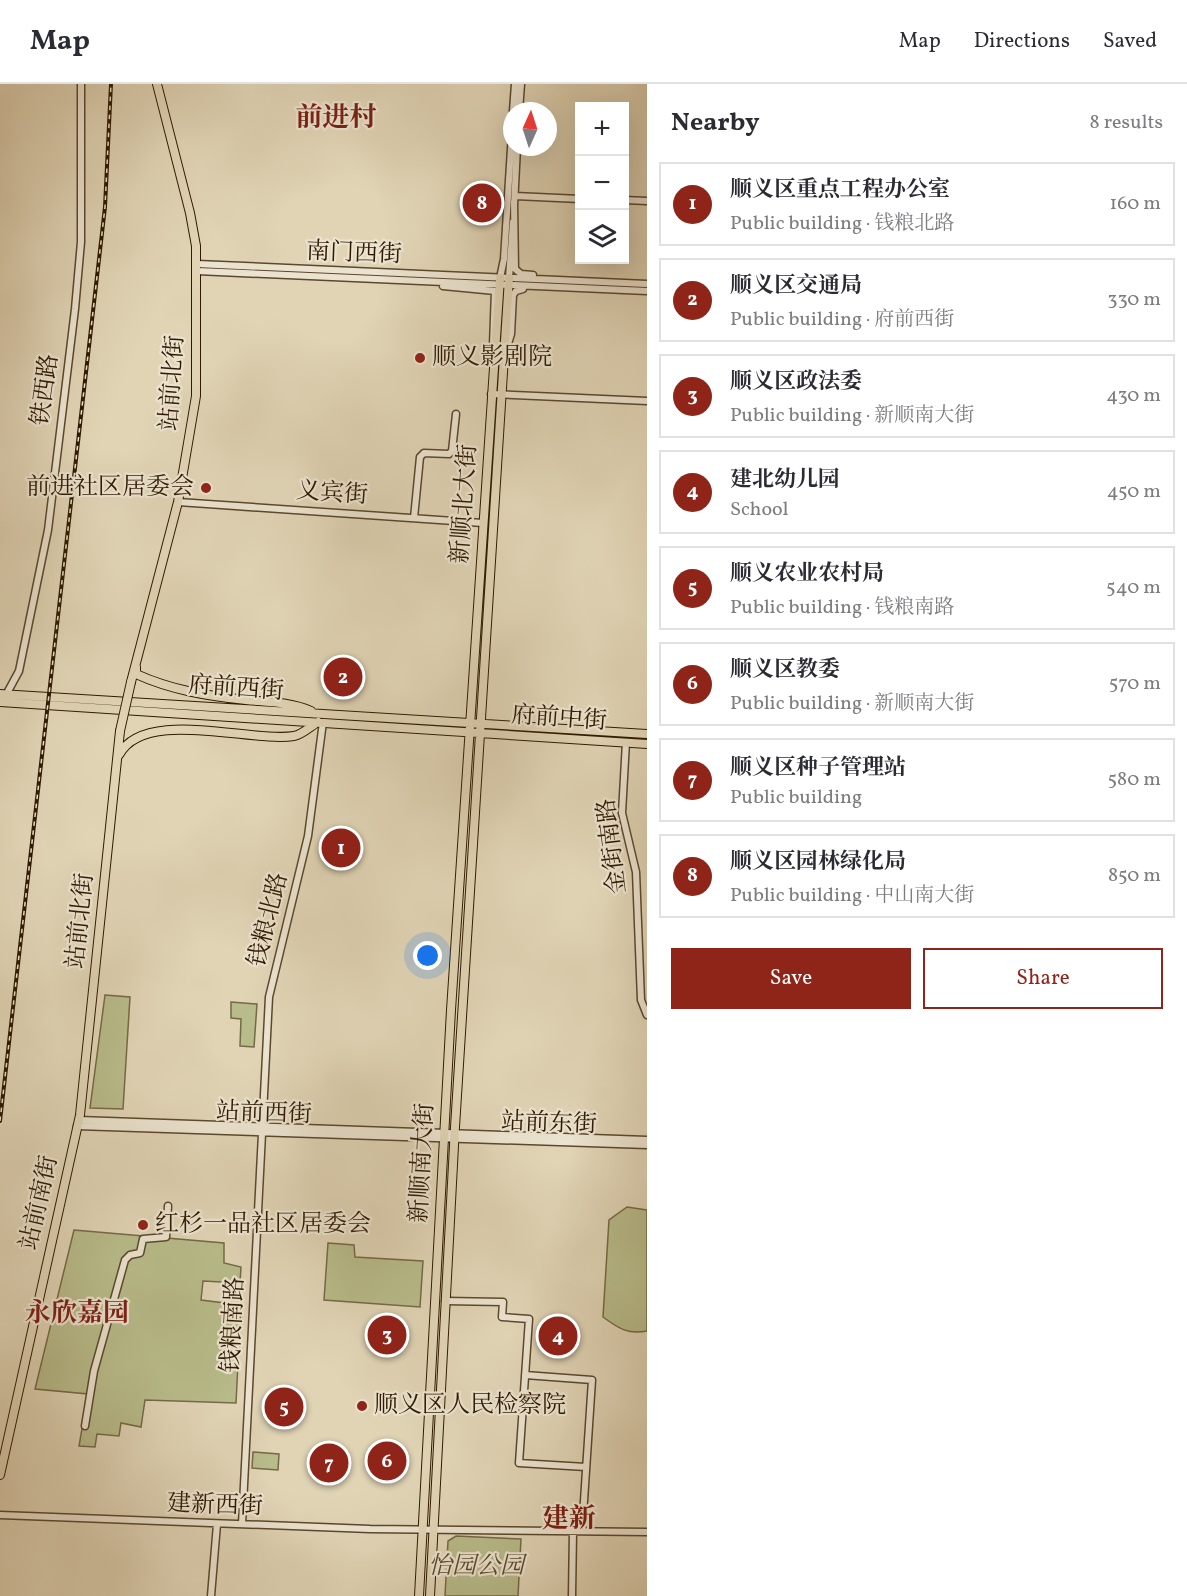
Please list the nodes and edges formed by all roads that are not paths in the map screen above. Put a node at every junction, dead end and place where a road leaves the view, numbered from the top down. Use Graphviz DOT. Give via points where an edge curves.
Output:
graph roads {
  1 [pos="81,84"];
  2 [pos="157,84"];
  3 [pos="515,84"];
  4 [pos="521,84"];
  5 [pos="514,102"];
  6 [pos="520,102"];
  7 [pos="511,156"];
  8 [pos="517,156"];
  9 [pos="515,199"];
  10 [pos="575,199"];
  11 [pos="629,200"];
  12 [pos="647,201"];
  13 [pos="504,259"];
  14 [pos="197,267"];
  15 [pos="432,279"];
  16 [pos="590,281"];
  17 [pos="504,282"];
  18 [pos="647,284"];
  19 [pos="585,288"];
  20 [pos="647,291"];
  21 [pos="494,351"];
  22 [pos="504,353"];
  23 [pos="491,394"];
  24 [pos="502,395"];
  25 [pos="647,401"];
  26 [pos="456,414"];
  27 [pos="178,502"];
  28 [pos="414,518"];
  29 [pos="483,523"];
  30 [pos="136,664"];
  31 [pos="3,694"];
  32 [pos="0,702"];
  33 [pos="320,719"];
  34 [pos="470,722"];
  35 [pos="481,723"];
  36 [pos="469,732"];
  37 [pos="480,733"];
  38 [pos="647,734"];
  39 [pos="626,742"];
  40 [pos="647,744"];
  41 [pos="117,763"];
  42 [pos="647,1015"];
  43 [pos="78,1120"];
  44 [pos="262,1130"];
  45 [pos="449,1136"];
  46 [pos="647,1140"];
  47 [pos="647,1145"];
  48 [pos="168,1206"];
  49 [pos="445,1301"];
  50 [pos="525,1375"];
  51 [pos="85,1426"];
  52 [pos="586,1467"];
  53 [pos="0,1475"];
  54 [pos="0,1515"];
  55 [pos="217,1524"];
  56 [pos="242,1524"];
  57 [pos="429,1528"];
  58 [pos="573,1531"];
  59 [pos="582,1531"];
  60 [pos="647,1532"];
  61 [pos="211,1596"];
  62 [pos="419,1596"];
  63 [pos="430,1596"];
  64 [pos="572,1596"];
  1 -- 31 [label="street, 铁西路" via="81,242 48,530 18,671"];
  2 -- 14 [label="main road, 站前北街" via="190,213"];
  3 -- 5 [label="street"];
  4 -- 6 [label="street"];
  7 -- 13 [label="street"];
  8 -- 9 [label="street"];
  9 -- 10 [label="street"];
  9 -- 16 [label="street" via="518,273"];
  9 -- 17 [label="street"];
  11 -- 12 [label="street"];
  13 -- 15 [label="street" via="492,273 445,272"];
  13 -- 17 [label="street"];
  14 -- 15 [label="street, 南门西街"];
  14 -- 27 [label="main road, 站前北街" via="196,396"];
  15 -- 17 [label="street, 南门西街"];
  15 -- 21 [label="street" via="448,287 495,291"];
  16 -- 17 [label="street"];
  16 -- 18 [label="street"];
  17 -- 19 [label="street"];
  17 -- 21 [label="main road, 新顺北大街"];
  17 -- 22 [label="main road, 新顺北大街"];
  19 -- 20 [label="street"];
  19 -- 22 [label="street" via="516,291 511,334"];
  21 -- 23 [label="main road, 新顺北大街"];
  22 -- 24 [label="main road, 新顺北大街"];
  23 -- 24 [label="street"];
  23 -- 29 [label="main road, 新顺北大街"];
  24 -- 25 [label="street"];
  24 -- 35 [label="main road, 新顺北大街"];
  26 -- 28 [label="street" via="452,451 423,453 420,457"];
  27 -- 28 [label="street, 义宾街"];
  27 -- 30 [label="main road, 站前北街"];
  28 -- 29 [label="street, 义宾街"];
  29 -- 34 [label="main road, 新顺北大街"];
  30 -- 33 [label="main road" via="136,674 162,686 298,705"];
  30 -- 41 [label="main road, 站前北街, bridge" via="120,731"];
  31 -- 33 [label="main road, 府前西街"];
  32 -- 33 [label="main road, 府前西街"];
  33 -- 34 [label="main road, 府前西街"];
  33 -- 36 [label="main road, 府前西街"];
  33 -- 41 [label="main road" via="296,736 160,730 122,749"];
  33 -- 44 [label="street, 钱粮北路" via="308,836 269,997"];
  34 -- 35 [label="main road, 府前中街"];
  34 -- 36 [label="main road, 新顺北大街"];
  35 -- 37 [label="main road, 新顺北大街"];
  35 -- 38 [label="main road, 府前中街"];
  36 -- 37 [label="main road, 府前中街"];
  36 -- 45 [label="main road, 新顺南大街"];
  37 -- 39 [label="main road, 府前中街"];
  37 -- 45 [label="main road, 新顺南大街"];
  39 -- 40 [label="main road, 府前中街"];
  39 -- 42 [label="street, 金街南路" via="622,813 636,872 641,1000"];
  41 -- 43 [label="main road, 站前北街"];
  43 -- 44 [label="street, 站前西街"];
  43 -- 53 [label="main road, 站前南街"];
  44 -- 45 [label="street, 站前西街"];
  44 -- 56 [label="street, 钱粮南路"];
  45 -- 46 [label="street, 站前东街"];
  45 -- 47 [label="street, 站前东街"];
  45 -- 49 [label="main road, 新顺南大街"];
  45 -- 57 [label="main road, 新顺南大街"];
  48 -- 51 [label="street" via="166,1237 143,1239 140,1253 125,1260 94,1371"];
  49 -- 50 [label="street" via="503,1302 502,1317 529,1319"];
  49 -- 57 [label="main road, 新顺南大街"];
  50 -- 52 [label="street" via="592,1380"];
  50 -- 52 [label="street" via="519,1463"];
  52 -- 59 [label="street"];
  54 -- 55 [label="street, 建新西街"];
  55 -- 56 [label="street, 建新西街"];
  55 -- 61 [label="street"];
  56 -- 57 [label="street, 建新西街"];
  57 -- 58 [label="street, 建新西街"];
  57 -- 62 [label="main road, 新顺南大街"];
  57 -- 63 [label="main road, 新顺南大街"];
  58 -- 59 [label="street, 建新西街"];
  58 -- 64 [label="street"];
  59 -- 60 [label="street, 建新西街"];
}
